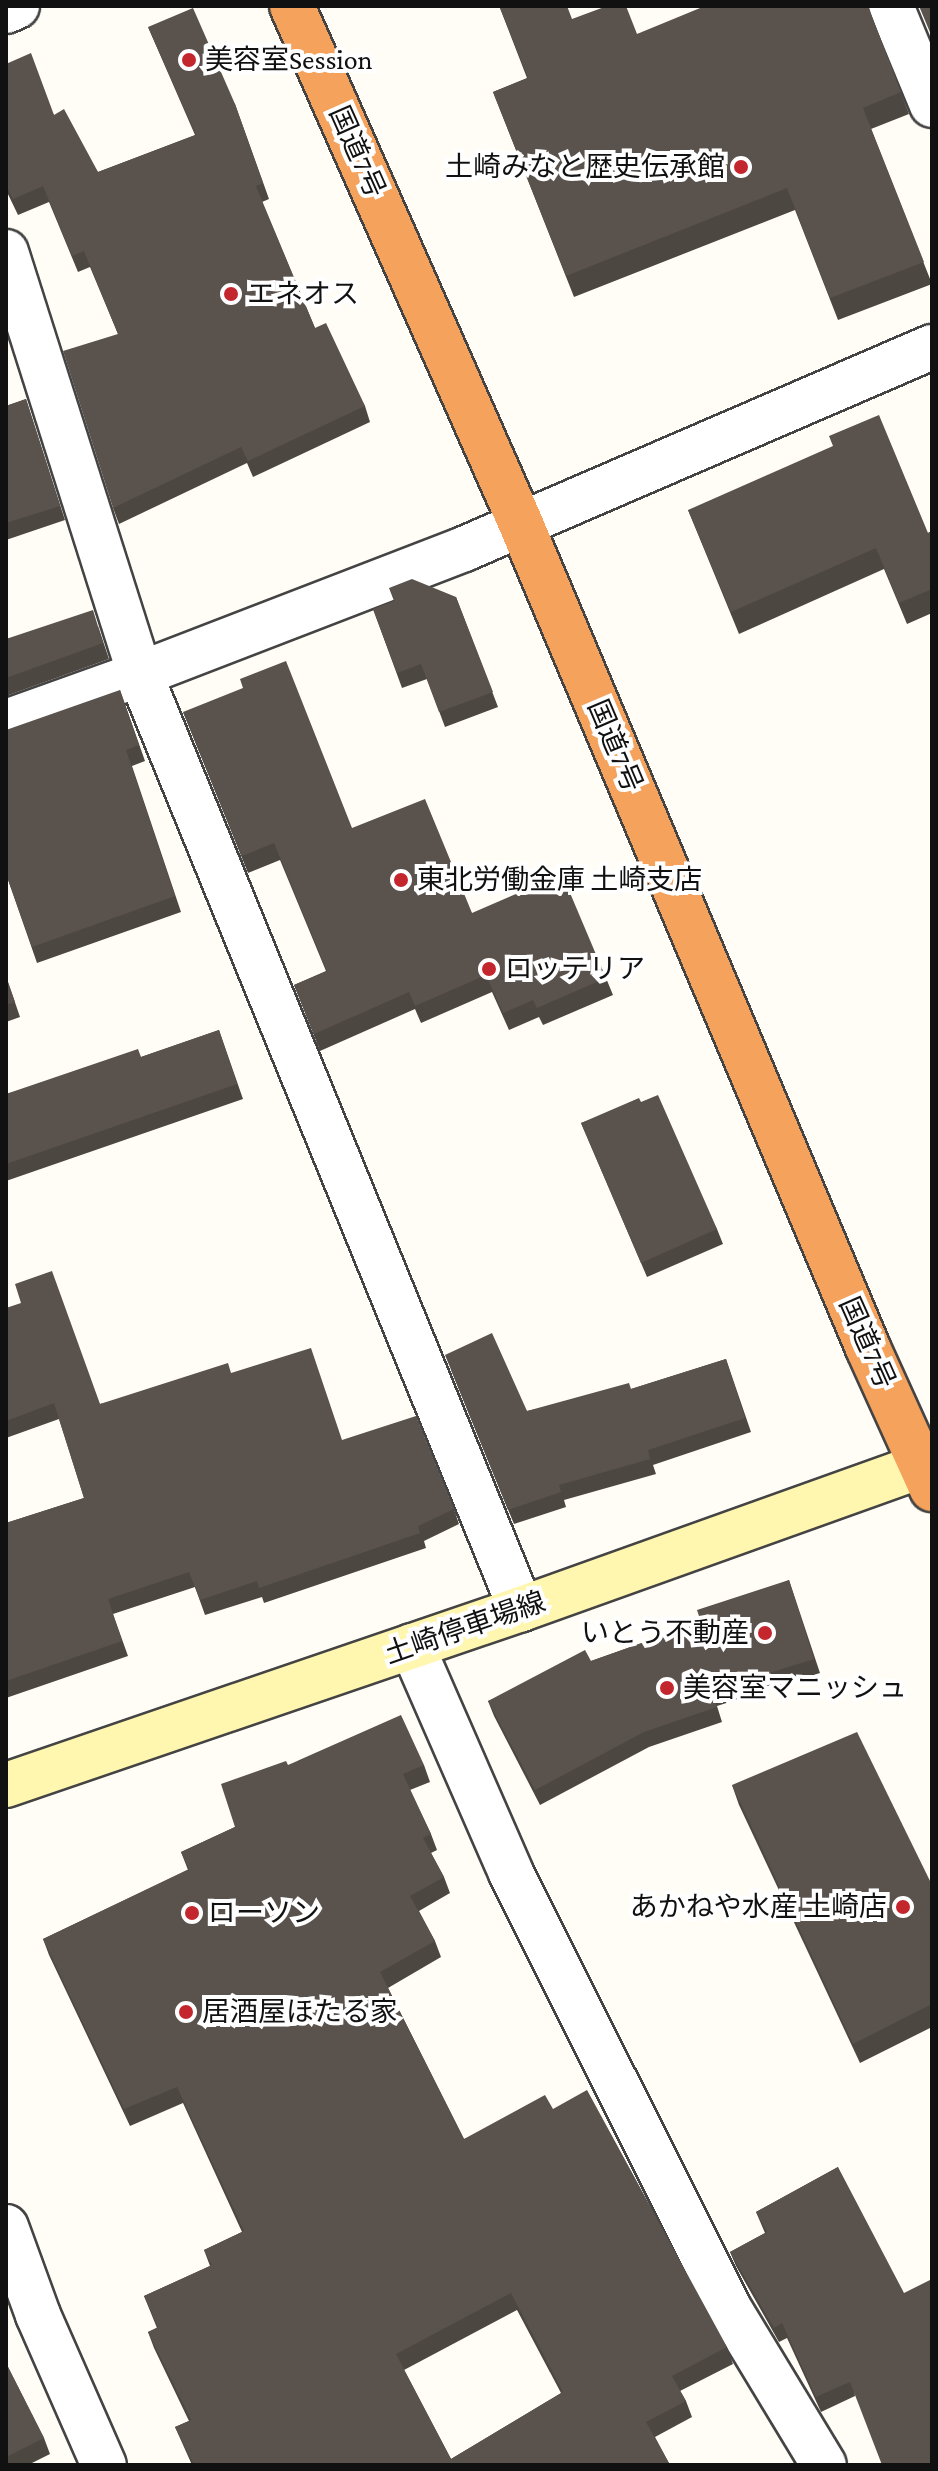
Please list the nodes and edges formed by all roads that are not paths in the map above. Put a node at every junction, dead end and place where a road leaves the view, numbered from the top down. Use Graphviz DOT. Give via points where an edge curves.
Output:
graph roads {
  1 [pos="17,6"];
  2 [pos="292,6"];
  3 [pos="891,6"];
  4 [pos="6,11"];
  5 [pos="932,105"];
  6 [pos="6,252"];
  7 [pos="932,347"];
  8 [pos="521,524"];
  9 [pos="140,674"];
  10 [pos="6,722"];
  11 [pos="929,1472"];
  12 [pos="521,1609"];
  13 [pos="412,1646"];
  14 [pos="6,1785"];
  15 [pos="6,2227"];
  16 [pos="104,2465"];
  17 [pos="824,2465"];
  1 -- 4 [label="street"];
  2 -- 8 [label="highway, 国道7号"];
  3 -- 5 [label="street"];
  6 -- 9 [label="street"];
  7 -- 8 [label="street"];
  8 -- 9 [label="street"];
  8 -- 11 [label="highway, 国道7号" via="868,1348"];
  9 -- 10 [label="street"];
  9 -- 12 [label="street"];
  11 -- 12 [label="main road, 土崎停車場線"];
  12 -- 13 [label="main road, 土崎停車場線"];
  13 -- 14 [label="main road, 土崎停車場線"];
  13 -- 17 [label="street" via="511,1873 713,2278"];
  15 -- 16 [label="street"];
}
